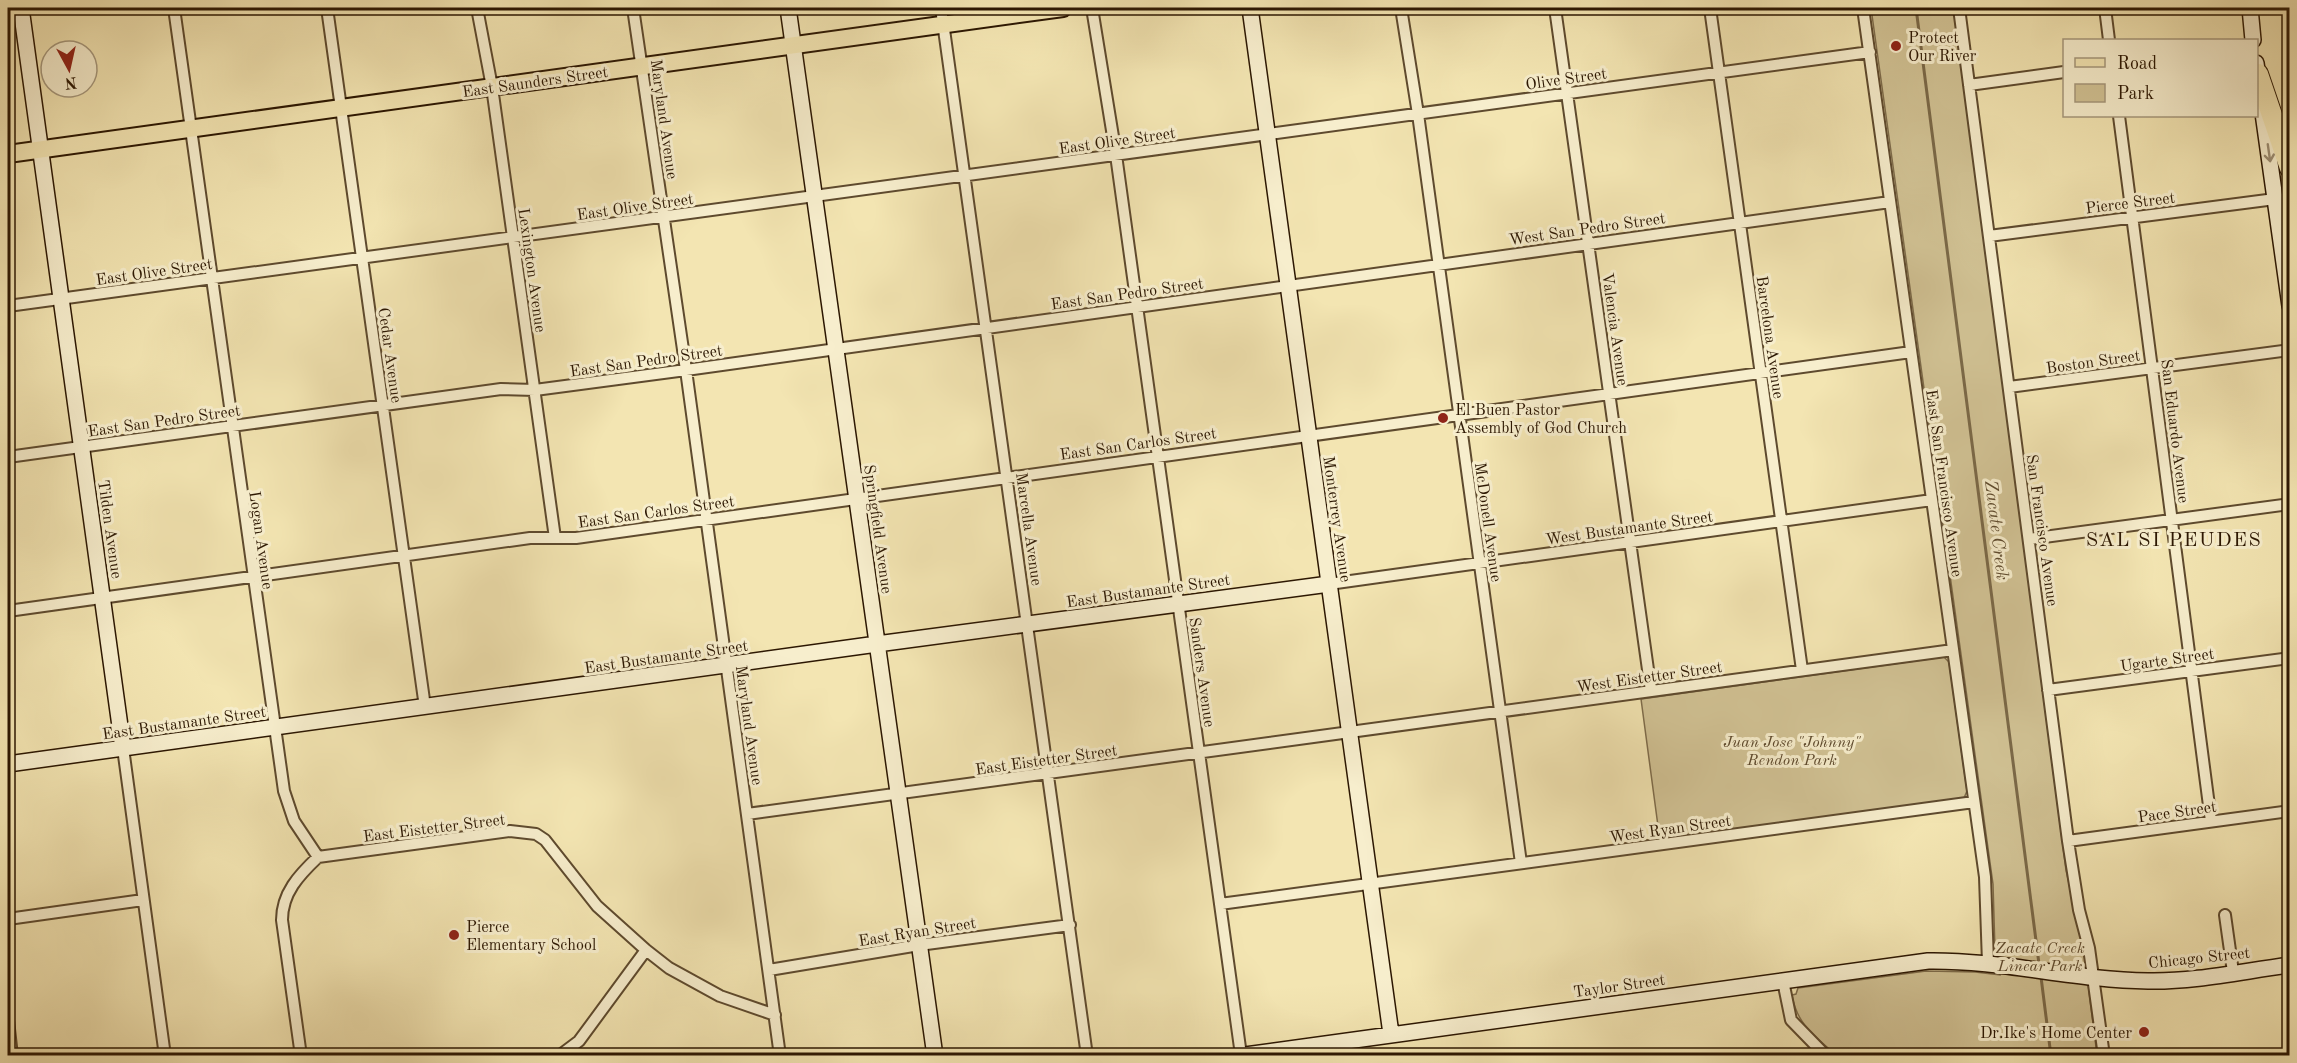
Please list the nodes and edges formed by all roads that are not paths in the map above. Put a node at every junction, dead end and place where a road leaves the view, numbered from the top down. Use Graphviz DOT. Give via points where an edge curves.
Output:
graph roads {
  1 [pos="21,8"];
  2 [pos="174,8"];
  3 [pos="327,8"];
  4 [pos="477,8"];
  5 [pos="633,8"];
  6 [pos="788,8"];
  7 [pos="1063,8"];
  8 [pos="1092,8"];
  9 [pos="1250,8"];
  10 [pos="1401,8"];
  11 [pos="1555,8"];
  12 [pos="1710,8"];
  13 [pos="1863,8"];
  14 [pos="1959,8"];
  15 [pos="2105,8"];
  16 [pos="2250,8"];
  17 [pos="942,16"];
  18 [pos="2109,39"];
  19 [pos="2253,39"];
  20 [pos="792,45"];
  21 [pos="1870,52"];
  22 [pos="643,66"];
  23 [pos="1719,72"];
  24 [pos="2063,72"];
  25 [pos="2258,72"];
  26 [pos="2258,76"];
  27 [pos="1969,85"];
  28 [pos="492,87"];
  29 [pos="1569,93"];
  30 [pos="341,108"];
  31 [pos="1418,114"];
  32 [pos="2120,117"];
  33 [pos="191,129"];
  34 [pos="1267,135"];
  35 [pos="40,150"];
  36 [pos="8,154"];
  37 [pos="1116,155"];
  38 [pos="2289,168"];
  39 [pos="965,176"];
  40 [pos="814,197"];
  41 [pos="2275,198"];
  42 [pos="1890,202"];
  43 [pos="664,217"];
  44 [pos="2133,217"];
  45 [pos="1740,222"];
  46 [pos="1989,236"];
  47 [pos="513,237"];
  48 [pos="1589,243"];
  49 [pos="362,258"];
  50 [pos="1439,264"];
  51 [pos="211,278"];
  52 [pos="1288,285"];
  53 [pos="61,299"];
  54 [pos="8,306"];
  55 [pos="1137,306"];
  56 [pos="2289,306"];
  57 [pos="986,328"];
  58 [pos="836,350"];
  59 [pos="2289,350"];
  60 [pos="1911,352"];
  61 [pos="2152,368"];
  62 [pos="686,370"];
  63 [pos="1761,372"];
  64 [pos="2009,387"];
  65 [pos="535,390"];
  66 [pos="1610,393"];
  67 [pos="383,405"];
  68 [pos="1459,414"];
  69 [pos="231,426"];
  70 [pos="1309,434"];
  71 [pos="82,447"];
  72 [pos="1158,456"];
  73 [pos="8,457"];
  74 [pos="1008,477"];
  75 [pos="857,498"];
  76 [pos="1932,500"];
  77 [pos="2289,504"];
  78 [pos="706,519"];
  79 [pos="2172,519"];
  80 [pos="1781,521"];
  81 [pos="555,538"];
  82 [pos="2029,539"];
  83 [pos="1631,542"];
  84 [pos="404,556"];
  85 [pos="1480,563"];
  86 [pos="252,578"];
  87 [pos="1329,585"];
  88 [pos="103,598"];
  89 [pos="1179,604"];
  90 [pos="8,611"];
  91 [pos="1028,624"];
  92 [pos="877,644"];
  93 [pos="1953,650"];
  94 [pos="2289,658"];
  95 [pos="726,665"];
  96 [pos="1802,670"];
  97 [pos="2192,670"];
  98 [pos="2048,690"];
  99 [pos="1651,691"];
  100 [pos="425,707"];
  101 [pos="1501,712"];
  102 [pos="273,728"];
  103 [pos="1350,733"];
  104 [pos="123,748"];
  105 [pos="1199,753"];
  106 [pos="8,764"];
  107 [pos="1049,774"];
  108 [pos="898,795"];
  109 [pos="1974,802"];
  110 [pos="2289,811"];
  111 [pos="747,814"];
  112 [pos="2211,821"];
  113 [pos="2068,842"];
  114 [pos="318,857"];
  115 [pos="1521,863"];
  116 [pos="1370,883"];
  117 [pos="143,900"];
  118 [pos="1220,904"];
  119 [pos="2225,915"];
  120 [pos="8,919"];
  121 [pos="1070,925"];
  122 [pos="919,945"];
  123 [pos="646,950"];
  124 [pos="1988,963"];
  125 [pos="2289,965"];
  126 [pos="2005,966"];
  127 [pos="769,970"];
  128 [pos="2233,972"];
  129 [pos="2085,976"];
  130 [pos="1783,981"];
  131 [pos="775,1015"];
  132 [pos="8,1020"];
  133 [pos="1391,1035"];
  134 [pos="165,1054"];
  135 [pos="301,1055"];
  136 [pos="1240,1055"];
  137 [pos="12,1056"];
  138 [pos="144,1056"];
  139 [pos="332,1056"];
  140 [pos="559,1056"];
  141 [pos="780,1056"];
  142 [pos="935,1056"];
  143 [pos="1087,1056"];
  144 [pos="1826,1056"];
  145 [pos="2104,1056"];
  1 -- 35 [label="street, Tilden Avenue"];
  2 -- 33 [label="street, Logan Avenue"];
  3 -- 30 [label="street, Cedar Avenue"];
  4 -- 28 [label="street, Lexington Avenue"];
  5 -- 22 [label="street, Maryland Avenue"];
  6 -- 20 [label="street, Springfield Avenue"];
  7 -- 17 [label="main road, East Saunders Street"];
  8 -- 37 [label="street, Sanders Avenue"];
  9 -- 34 [label="street, Monterrey Avenue"];
  10 -- 31 [label="street, McDonell Avenue"];
  11 -- 29 [label="street, Valencia Avenue"];
  12 -- 23 [label="street, Barcelona Avenue"];
  13 -- 21 [label="street, East San Francisco Avenue"];
  14 -- 27 [label="street, San Francisco Avenue"];
  15 -- 18 [label="street"];
  16 -- 19 [label="street"];
  17 -- 20 [label="main road, East Saunders Street"];
  17 -- 39 [label="street, Marcella Avenue"];
  20 -- 22 [label="main road, East Saunders Street"];
  20 -- 40 [label="street, Springfield Avenue"];
  21 -- 23 [label="street, Olive Street"];
  21 -- 42 [label="street, East San Francisco Avenue"];
  22 -- 28 [label="main road, East Saunders Street"];
  22 -- 43 [label="street, Maryland Avenue"];
  23 -- 29 [label="street, Olive Street"];
  23 -- 45 [label="street, Barcelona Avenue"];
  24 -- 27 [label="street"];
  25 -- 38 [label="highway"];
  26 -- 41 [label="street, one-way"];
  27 -- 46 [label="street, San Francisco Avenue"];
  28 -- 30 [label="main road, East Saunders Street"];
  28 -- 47 [label="street, Lexington Avenue"];
  29 -- 31 [label="street, Olive Street"];
  29 -- 48 [label="street, Valencia Avenue"];
  30 -- 33 [label="main road, East Saunders Street"];
  30 -- 49 [label="street, Cedar Avenue"];
  31 -- 34 [label="street, Olive Street"];
  31 -- 50 [label="street, McDonell Avenue"];
  32 -- 44 [label="street, San Eduardo Avenue"];
  33 -- 35 [label="main road, East Saunders Street"];
  33 -- 51 [label="street, Logan Avenue"];
  34 -- 37 [label="street, East Olive Street"];
  34 -- 52 [label="street, Monterrey Avenue"];
  35 -- 36 [label="main road, East Saunders Street"];
  35 -- 53 [label="street, Tilden Avenue"];
  37 -- 39 [label="street, East Olive Street"];
  37 -- 55 [label="street, Sanders Avenue"];
  39 -- 40 [label="street, East Olive Street"];
  39 -- 57 [label="street, Marcella Avenue"];
  40 -- 43 [label="street, East Olive Street"];
  40 -- 58 [label="street, Springfield Avenue"];
  41 -- 44 [label="street, Pierce Street"];
  41 -- 56 [label="street"];
  42 -- 45 [label="street, West San Pedro Street"];
  42 -- 60 [label="street, East San Francisco Avenue"];
  43 -- 47 [label="street, East Olive Street"];
  43 -- 62 [label="street, Maryland Avenue"];
  44 -- 46 [label="street, Pierce Street"];
  44 -- 61 [label="street, San Eduardo Avenue"];
  45 -- 48 [label="street, West San Pedro Street"];
  45 -- 63 [label="street, Barcelona Avenue"];
  46 -- 64 [label="street, San Francisco Avenue"];
  47 -- 49 [label="street, East Olive Street"];
  47 -- 65 [label="street, Lexington Avenue"];
  48 -- 50 [label="street, West San Pedro Street"];
  48 -- 66 [label="street, Valencia Avenue"];
  49 -- 51 [label="street, East Olive Street"];
  49 -- 67 [label="street, Cedar Avenue"];
  50 -- 52 [label="street, West San Pedro Street"];
  50 -- 68 [label="street, McDonell Avenue"];
  51 -- 53 [label="street, East Olive Street"];
  51 -- 69 [label="street, Logan Avenue"];
  52 -- 55 [label="street, East San Pedro Street"];
  52 -- 70 [label="street, Monterrey Avenue"];
  53 -- 54 [label="street, East Olive Street"];
  53 -- 71 [label="street, Tilden Avenue"];
  55 -- 57 [label="street, East San Pedro Street"];
  55 -- 72 [label="street, Sanders Avenue"];
  57 -- 58 [label="street, East San Pedro Street"];
  57 -- 74 [label="street, Marcella Avenue"];
  58 -- 62 [label="street, East San Pedro Street"];
  58 -- 75 [label="street, Springfield Avenue"];
  59 -- 61 [label="street, Boston Street"];
  60 -- 63 [label="street, East San Carlos Street"];
  60 -- 76 [label="street, East San Francisco Avenue"];
  61 -- 64 [label="street, Boston Street"];
  61 -- 79 [label="street, San Eduardo Avenue"];
  62 -- 65 [label="street, East San Pedro Street"];
  62 -- 78 [label="street, Maryland Avenue"];
  63 -- 66 [label="street, East San Carlos Street"];
  63 -- 80 [label="street, Barcelona Avenue"];
  64 -- 82 [label="street, San Francisco Avenue"];
  65 -- 67 [label="street, East San Pedro Street" via="501,389"];
  65 -- 81 [label="street, Lexington Avenue"];
  66 -- 68 [label="street, East San Carlos Street"];
  66 -- 83 [label="street, Valencia Avenue"];
  67 -- 69 [label="street, East San Pedro Street"];
  67 -- 84 [label="street, Cedar Avenue"];
  68 -- 70 [label="street, East San Carlos Street"];
  68 -- 85 [label="street, McDonell Avenue"];
  69 -- 71 [label="street, East San Pedro Street"];
  69 -- 86 [label="street, Logan Avenue"];
  70 -- 72 [label="street, East San Carlos Street"];
  70 -- 87 [label="street, Monterrey Avenue"];
  71 -- 73 [label="street, East San Pedro Street"];
  71 -- 88 [label="street, Tilden Avenue"];
  72 -- 74 [label="street, East San Carlos Street"];
  72 -- 89 [label="street, Sanders Avenue"];
  74 -- 75 [label="street, East San Carlos Street"];
  74 -- 91 [label="street, Marcella Avenue"];
  75 -- 78 [label="street, East San Carlos Street"];
  75 -- 92 [label="street, Springfield Avenue"];
  76 -- 80 [label="street, West Bustamante Street"];
  76 -- 93 [label="street, East San Francisco Avenue"];
  77 -- 79 [label="street"];
  78 -- 81 [label="street, East San Carlos Street"];
  78 -- 95 [label="street, Maryland Avenue"];
  79 -- 82 [label="street"];
  79 -- 97 [label="street, San Eduardo Avenue"];
  80 -- 83 [label="street, West Bustamante Street"];
  80 -- 96 [label="street, Barcelona Avenue"];
  81 -- 84 [label="street, East San Carlos Street"];
  82 -- 98 [label="street, San Francisco Avenue"];
  83 -- 85 [label="street, West Bustamante Street"];
  83 -- 99 [label="street, Valencia Avenue"];
  84 -- 86 [label="street, East San Carlos Street"];
  84 -- 100 [label="street, Cedar Avenue"];
  85 -- 87 [label="street, West Bustamante Street"];
  85 -- 101 [label="street, McDonell Avenue"];
  86 -- 88 [label="street, East San Carlos Street"];
  86 -- 102 [label="street, Logan Avenue"];
  87 -- 89 [label="street, East Bustamante Street"];
  87 -- 103 [label="street, Monterrey Avenue"];
  88 -- 90 [label="street, East San Carlos Street"];
  88 -- 104 [label="street, Tilden Avenue"];
  89 -- 91 [label="street, East Bustamante Street"];
  89 -- 105 [label="street, Sanders Avenue"];
  91 -- 92 [label="street, East Bustamante Street"];
  91 -- 107 [label="street, Marcella Avenue"];
  92 -- 95 [label="street, East Bustamante Street"];
  92 -- 108 [label="street, Springfield Avenue"];
  93 -- 96 [label="street, West Eistetter Street"];
  93 -- 109 [label="street, East San Francisco Avenue"];
  94 -- 97 [label="street, Ugarte Street"];
  95 -- 100 [label="street, East Bustamante Street"];
  95 -- 111 [label="street, Maryland Avenue"];
  96 -- 99 [label="street, West Eistetter Street"];
  97 -- 98 [label="street, Ugarte Street"];
  97 -- 112 [label="street, San Eduardo Avenue"];
  98 -- 113 [label="street, San Francisco Avenue"];
  99 -- 101 [label="street, West Eistetter Street"];
  100 -- 102 [label="street, East Bustamante Street"];
  101 -- 103 [label="street, West Eistetter Street"];
  101 -- 115 [label="street, McDonell Avenue"];
  102 -- 104 [label="street, East Bustamante Street"];
  102 -- 114 [label="street, Logan Avenue" via="287,805"];
  103 -- 105 [label="street, East Eistetter Street"];
  103 -- 116 [label="street, Monterrey Avenue"];
  104 -- 106 [label="street, East Bustamante Street"];
  104 -- 117 [label="street, Tilden Avenue"];
  105 -- 107 [label="street, East Eistetter Street"];
  105 -- 118 [label="street, Sanders Avenue"];
  107 -- 108 [label="street, East Eistetter Street"];
  107 -- 121 [label="street, Marcella Avenue"];
  108 -- 111 [label="street, East Eistetter Street"];
  108 -- 122 [label="street, Springfield Avenue"];
  109 -- 115 [label="street, West Ryan Street"];
  109 -- 124 [label="street, East San Francisco Avenue" via="1985,877"];
  110 -- 112 [label="street, Pace Street"];
  111 -- 127 [label="street, Maryland Avenue"];
  112 -- 113 [label="street, Pace Street"];
  113 -- 129 [label="street, San Francisco Avenue" via="2089,948"];
  114 -- 123 [label="street, East Eistetter Street" via="510,831 536,834 597,906"];
  114 -- 135 [label="street" via="295,881 282,909"];
  115 -- 116 [label="street, West Ryan Street"];
  116 -- 118 [label="street"];
  116 -- 133 [label="street, Monterrey Avenue"];
  117 -- 120 [label="street"];
  117 -- 134 [label="street, Tilden Avenue"];
  118 -- 136 [label="street, Sanders Avenue"];
  119 -- 128 [label="street"];
  121 -- 122 [label="street, East Ryan Street"];
  121 -- 143 [label="street, Marcella Avenue"];
  122 -- 127 [label="street, East Ryan Street"];
  122 -- 142 [label="street, Springfield Avenue"];
  123 -- 131 [label="street, East Eistetter Street" via="669,968 720,996"];
  123 -- 140 [label="street" via="579,1041"];
  124 -- 126 [label="street, Taylor Street"];
  124 -- 130 [label="street, Taylor Street" via="1928,961"];
  125 -- 128 [label="street, Chicago Street"];
  126 -- 129 [label="street, Chicago Street"];
  127 -- 131 [label="street, Maryland Avenue"];
  128 -- 129 [label="street, Chicago Street" via="2150,981"];
  129 -- 145 [label="street, San Francisco Avenue"];
  130 -- 133 [label="street, Taylor Street"];
  130 -- 144 [label="street" via="1791,1020"];
  131 -- 141 [label="street, Maryland Avenue"];
  132 -- 137 [label="street"];
  133 -- 136 [label="street, Taylor Street"];
  134 -- 138 [label="street"];
  135 -- 139 [label="street"];
}
